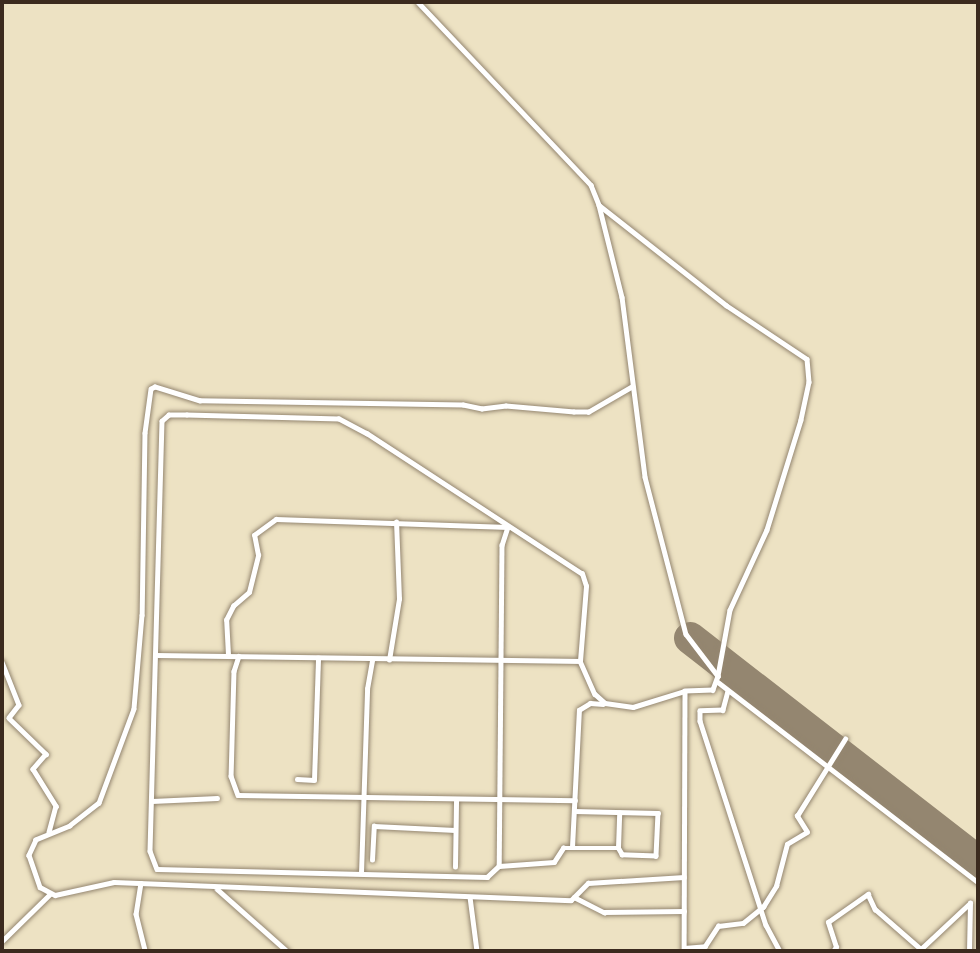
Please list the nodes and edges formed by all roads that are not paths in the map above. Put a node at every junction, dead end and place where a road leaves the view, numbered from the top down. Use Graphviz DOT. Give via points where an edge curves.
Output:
graph roads {
  1 [pos="418,2"];
  2 [pos="599,205"];
  3 [pos="632,387"];
  4 [pos="396,522"];
  5 [pos="508,527"];
  6 [pos="158,655"];
  7 [pos="228,655"];
  8 [pos="239,656"];
  9 [pos="318,658"];
  10 [pos="372,660"];
  11 [pos="389,660"];
  12 [pos="580,661"];
  13 [pos="2,662"];
  14 [pos="500,662"];
  15 [pos="718,679"];
  16 [pos="685,691"];
  17 [pos="728,691"];
  18 [pos="605,704"];
  19 [pos="845,739"];
  20 [pos="829,764"];
  21 [pos="297,779"];
  22 [pos="217,798"];
  23 [pos="364,798"];
  24 [pos="499,799"];
  25 [pos="575,800"];
  26 [pos="152,801"];
  27 [pos="456,801"];
  28 [pos="574,811"];
  29 [pos="620,813"];
  30 [pos="455,830"];
  31 [pos="49,832"];
  32 [pos="572,847"];
  33 [pos="618,848"];
  34 [pos="372,860"];
  35 [pos="499,866"];
  36 [pos="455,867"];
  37 [pos="361,873"];
  38 [pos="684,877"];
  39 [pos="978,882"];
  40 [pos="141,883"];
  41 [pos="216,889"];
  42 [pos="50,894"];
  43 [pos="470,896"];
  44 [pos="574,897"];
  45 [pos="763,907"];
  46 [pos="684,911"];
  47 [pos="2,941"];
  48 [pos="684,950"];
  49 [pos="145,951"];
  50 [pos="287,951"];
  51 [pos="477,951"];
  52 [pos="780,951"];
  53 [pos="833,951"];
  54 [pos="969,951"];
  1 -- 2 [label="street" via="592,185"];
  2 -- 3 [label="street" via="622,297"];
  2 -- 15 [label="street" via="777,343 807,359 809,382 801,420 767,530 730,610"];
  3 -- 15 [label="street" via="645,477 680,615 686,634"];
  3 -- 31 [label="street" via="589,412 506,406 200,401 151,389 145,433 136,701 99,803 70,827"];
  4 -- 5 [label="street"];
  4 -- 7 [label="street" via="361,525 276,519 254,535 258,555 250,592 233,606 226,620"];
  4 -- 11 [label="street" via="399,599"];
  5 -- 6 [label="street" via="339,419 169,415 160,428"];
  5 -- 12 [label="street" via="582,574 586,586"];
  5 -- 14 [label="street" via="502,545"];
  6 -- 7 [label="street"];
  6 -- 26 [label="street"];
  7 -- 8 [label="street"];
  8 -- 9 [label="street"];
  8 -- 23 [label="street" via="234,671 231,763 238,795"];
  9 -- 10 [label="street"];
  9 -- 21 [label="street" via="313,780"];
  10 -- 11 [label="street"];
  10 -- 23 [label="street"];
  11 -- 14 [label="street"];
  12 -- 14 [label="street"];
  12 -- 18 [label="street" via="595,694"];
  13 -- 31 [label="street" via="19,705 9,718 46,754 33,769 56,806"];
  14 -- 24 [label="street"];
  15 -- 16 [label="street" via="713,690"];
  15 -- 17 [label="street"];
  16 -- 18 [label="street" via="633,707"];
  16 -- 38 [label="street"];
  17 -- 20 [label="street"];
  17 -- 45 [label="street" via="723,710 701,711 699,721"];
  18 -- 25 [label="street" via="590,703 579,710"];
  19 -- 20 [label="street"];
  20 -- 39 [label="street"];
  20 -- 45 [label="street" via="797,816 807,832 787,844 776,886"];
  22 -- 26 [label="street"];
  23 -- 27 [label="street"];
  23 -- 37 [label="street"];
  24 -- 25 [label="street"];
  24 -- 27 [label="street"];
  24 -- 35 [label="street"];
  25 -- 28 [label="street"];
  26 -- 37 [label="street" via="150,852 157,869"];
  27 -- 30 [label="street"];
  28 -- 29 [label="street"];
  28 -- 32 [label="street"];
  29 -- 33 [label="street"];
  29 -- 33 [label="street" via="658,813 656,856 622,855"];
  30 -- 34 [label="street" via="374,826"];
  30 -- 36 [label="street"];
  31 -- 42 [label="street" via="36,840 29,855 31,872"];
  32 -- 33 [label="street"];
  32 -- 35 [label="street" via="563,848 554,862"];
  35 -- 37 [label="street" via="487,877"];
  38 -- 44 [label="street" via="588,883"];
  38 -- 46 [label="street"];
  40 -- 41 [label="street"];
  40 -- 42 [label="street" via="104,883"];
  40 -- 49 [label="street" via="136,914"];
  41 -- 43 [label="street"];
  41 -- 50 [label="street"];
  42 -- 47 [label="street"];
  43 -- 44 [label="street"];
  43 -- 51 [label="street"];
  44 -- 46 [label="street" via="604,912"];
  45 -- 48 [label="street" via="743,923 718,926 705,946"];
  45 -- 52 [label="street"];
  46 -- 48 [label="street"];
  53 -- 54 [label="street" via="836,947 828,922 868,894 874,909 920,949 970,902"];
}
